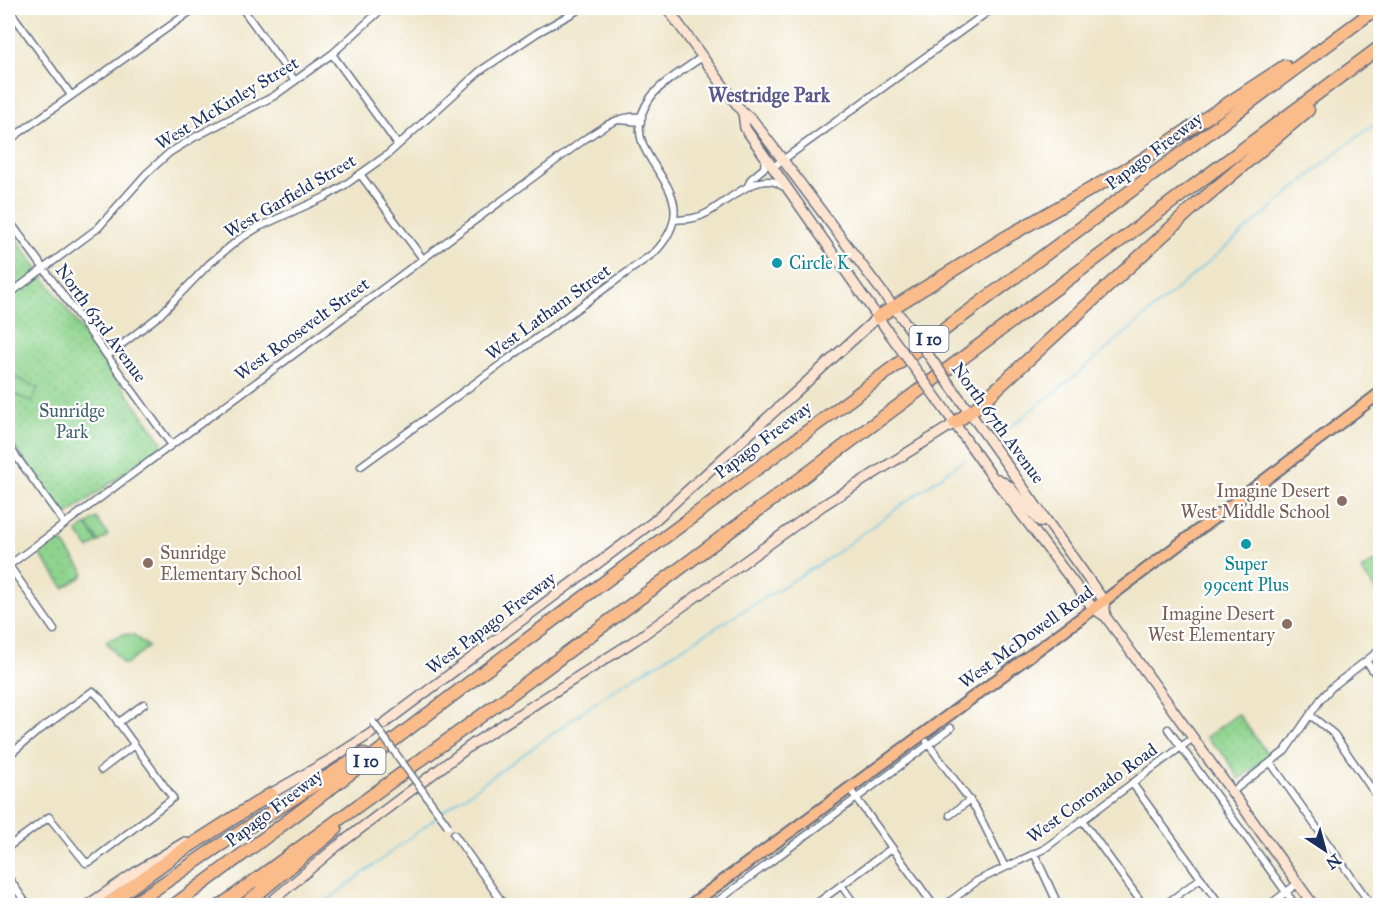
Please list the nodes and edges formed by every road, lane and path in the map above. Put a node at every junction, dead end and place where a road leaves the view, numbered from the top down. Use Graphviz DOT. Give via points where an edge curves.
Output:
graph roads {
  1 [pos="8,8"];
  2 [pos="195,8"];
  3 [pos="242,8"];
  4 [pos="382,8"];
  5 [pos="582,8"];
  6 [pos="667,8"];
  7 [pos="993,8"];
  8 [pos="1370,8"];
  9 [pos="1377,8"];
  10 [pos="1380,47"];
  11 [pos="332,54"];
  12 [pos="702,57"];
  13 [pos="1367,57"];
  14 [pos="295,81"];
  15 [pos="71,95"];
  16 [pos="742,113"];
  17 [pos="641,119"];
  18 [pos="8,141"];
  19 [pos="398,145"];
  20 [pos="765,156"];
  21 [pos="783,160"];
  22 [pos="773,167"];
  23 [pos="360,174"];
  24 [pos="747,186"];
  25 [pos="795,199"];
  26 [pos="8,219"];
  27 [pos="675,220"];
  28 [pos="423,259"];
  29 [pos="43,268"];
  30 [pos="8,295"];
  31 [pos="893,306"];
  32 [pos="878,317"];
  33 [pos="107,356"];
  34 [pos="1380,393"];
  35 [pos="970,412"];
  36 [pos="950,426"];
  37 [pos="171,444"];
  38 [pos="8,445"];
  39 [pos="361,466"];
  40 [pos="989,472"];
  41 [pos="1047,521"];
  42 [pos="65,524"];
  43 [pos="8,566"];
  44 [pos="1104,601"];
  45 [pos="1093,608"];
  46 [pos="1106,617"];
  47 [pos="54,630"];
  48 [pos="1380,650"];
  49 [pos="1366,661"];
  50 [pos="1380,680"];
  51 [pos="144,704"];
  52 [pos="435,708"];
  53 [pos="1310,715"];
  54 [pos="373,722"];
  55 [pos="118,723"];
  56 [pos="951,728"];
  57 [pos="1168,729"];
  58 [pos="921,734"];
  59 [pos="1193,738"];
  60 [pos="134,745"];
  61 [pos="928,745"];
  62 [pos="1182,747"];
  63 [pos="8,756"];
  64 [pos="1271,763"];
  65 [pos="101,770"];
  66 [pos="1132,783"];
  67 [pos="848,788"];
  68 [pos="1232,792"];
  69 [pos="270,794"];
  70 [pos="856,798"];
  71 [pos="970,800"];
  72 [pos="1380,801"];
  73 [pos="356,806"];
  74 [pos="950,815"];
  75 [pos="1082,820"];
  76 [pos="448,826"];
  77 [pos="454,834"];
  78 [pos="8,847"];
  79 [pos="892,848"];
  80 [pos="1034,853"];
  81 [pos="1005,867"];
  82 [pos="8,878"];
  83 [pos="1201,878"];
  84 [pos="1298,883"];
  85 [pos="841,885"];
  86 [pos="1286,892"];
  87 [pos="1055,905"];
  88 [pos="28,906"];
  89 [pos="86,906"];
  90 [pos="105,906"];
  91 [pos="130,906"];
  92 [pos="173,906"];
  93 [pos="220,906"];
  94 [pos="243,906"];
  95 [pos="266,906"];
  96 [pos="506,906"];
  97 [pos="689,906"];
  98 [pos="711,906"];
  99 [pos="813,906"];
  100 [pos="856,906"];
  101 [pos="934,906"];
  102 [pos="944,906"];
  103 [pos="1144,906"];
  104 [pos="1163,906"];
  105 [pos="1221,906"];
  106 [pos="1268,906"];
  107 [pos="1296,906"];
  108 [pos="1314,906"];
  109 [pos="1372,906"];
  1 -- 15 [label="street"];
  2 -- 15 [label="street"];
  3 -- 14 [label="street"];
  4 -- 11 [label="street, West McKinley Street"];
  5 -- 19 [label="street, West Garfield Street" via="480,71"];
  6 -- 12 [label="main road, North 67th Avenue"];
  7 -- 21 [label="street"];
  8 -- 31 [label="highway" via="1142,160"];
  9 -- 52 [label="highway, Papago Freeway / I 10"];
  10 -- 13 [label="highway, I 10"];
  11 -- 14 [label="street, West McKinley Street"];
  11 -- 19 [label="street"];
  12 -- 16 [label="main road, North 67th Avenue"];
  12 -- 17 [label="street" via="657,90"];
  13 -- 35 [label="highway" via="1197,204"];
  13 -- 73 [label="highway, I 10"];
  14 -- 29 [label="street, West McKinley Street" via="169,153 98,228"];
  15 -- 18 [label="street"];
  16 -- 20 [label="main road, North 67th Avenue" via="746,128"];
  16 -- 21 [label="main road, North 67th Avenue" via="752,119"];
  17 -- 27 [label="street" via="642,148 669,188"];
  17 -- 28 [label="street, West Roosevelt Street" via="626,116 585,139"];
  19 -- 23 [label="street, West Garfield Street"];
  20 -- 22 [label="main road, North 67th Avenue"];
  20 -- 24 [label="street" via="764,168"];
  21 -- 22 [label="street"];
  21 -- 31 [label="main road, North 67th Avenue"];
  22 -- 25 [label="main road, North 67th Avenue"];
  23 -- 28 [label="street"];
  23 -- 33 [label="street, West Garfield Street" via="334,192 238,240 160,315"];
  24 -- 25 [label="street" via="776,181"];
  24 -- 27 [label="street" via="707,214"];
  25 -- 32 [label="main road, North 67th Avenue"];
  26 -- 29 [label="street, North 63rd Avenue"];
  27 -- 39 [label="street, West Latham Street" via="655,252"];
  28 -- 37 [label="street, West Roosevelt Street"];
  29 -- 30 [label="street, West McKinley Street"];
  29 -- 33 [label="street, North 63rd Avenue"];
  31 -- 32 [label="highway"];
  31 -- 35 [label="main road, North 67th Avenue, bridge"];
  32 -- 36 [label="main road, North 67th Avenue, bridge" via="945,410"];
  32 -- 69 [label="main road, West Papago Freeway" via="645,528 370,734"];
  33 -- 37 [label="street, North 63rd Avenue"];
  34 -- 44 [label="main road, West McDowell Road"];
  35 -- 36 [label="highway"];
  35 -- 41 [label="main road, North 67th Avenue"];
  36 -- 40 [label="main road, North 67th Avenue" via="969,443"];
  36 -- 95 [label="main road" via="822,506 637,639 474,743 336,847"];
  37 -- 42 [label="street, West Roosevelt Street"];
  38 -- 42 [label="street"];
  40 -- 41 [label="main road" via="1008,486 1038,520"];
  40 -- 45 [label="main road, North 67th Avenue"];
  41 -- 44 [label="main road, North 67th Avenue"];
  42 -- 43 [label="street, West Roosevelt Street"];
  43 -- 47 [label="street"];
  44 -- 45 [label="main road, West McDowell Road"];
  44 -- 46 [label="main road, North 67th Avenue"];
  45 -- 46 [label="main road, North 67th Avenue"];
  45 -- 58 [label="main road, West McDowell Road"];
  46 -- 59 [label="main road, North 67th Avenue"];
  48 -- 49 [label="street"];
  49 -- 50 [label="street"];
  49 -- 53 [label="street" via="1332,687"];
  51 -- 55 [label="street"];
  52 -- 91 [label="highway"];
  52 -- 92 [label="highway, Papago Freeway / I 10"];
  53 -- 64 [label="street" via="1290,745"];
  53 -- 72 [label="street" via="1334,734"];
  54 -- 76 [label="street, bridge"];
  55 -- 60 [label="street"];
  55 -- 63 [label="street" via="93,691"];
  56 -- 61 [label="street"];
  57 -- 62 [label="street"];
  58 -- 61 [label="street"];
  58 -- 67 [label="main road, West McDowell Road"];
  59 -- 62 [label="street, West Coronado Road"];
  59 -- 68 [label="main road, North 67th Avenue"];
  60 -- 65 [label="street"];
  60 -- 78 [label="street" via="173,798 86,863 49,817"];
  61 -- 70 [label="street"];
  61 -- 71 [label="street"];
  62 -- 66 [label="street, West Coronado Road"];
  62 -- 86 [label="street"];
  64 -- 68 [label="street"];
  64 -- 109 [label="street"];
  66 -- 75 [label="street, West Coronado Road"];
  66 -- 83 [label="street"];
  67 -- 70 [label="street"];
  67 -- 97 [label="main road, West McDowell Road"];
  68 -- 84 [label="main road, North 67th Avenue"];
  69 -- 89 [label="main road, West Papago Freeway" via="139,870"];
  69 -- 90 [label="highway"];
  70 -- 79 [label="street"];
  70 -- 98 [label="street"];
  71 -- 74 [label="street"];
  71 -- 81 [label="street"];
  73 -- 93 [label="highway, I 10"];
  73 -- 94 [label="highway" via="332,834"];
  75 -- 80 [label="street, West Coronado Road"];
  75 -- 103 [label="street"];
  77 -- 96 [label="street"];
  79 -- 85 [label="street"];
  79 -- 101 [label="street"];
  80 -- 81 [label="street, West Coronado Road"];
  80 -- 87 [label="street" via="1056,898"];
  81 -- 102 [label="street, West Coronado Road" via="977,881"];
  82 -- 88 [label="street"];
  83 -- 104 [label="street"];
  83 -- 105 [label="street"];
  84 -- 86 [label="street"];
  84 -- 108 [label="main road, North 67th Avenue"];
  85 -- 99 [label="street"];
  85 -- 100 [label="street"];
  86 -- 106 [label="street"];
  86 -- 107 [label="street"];
}
